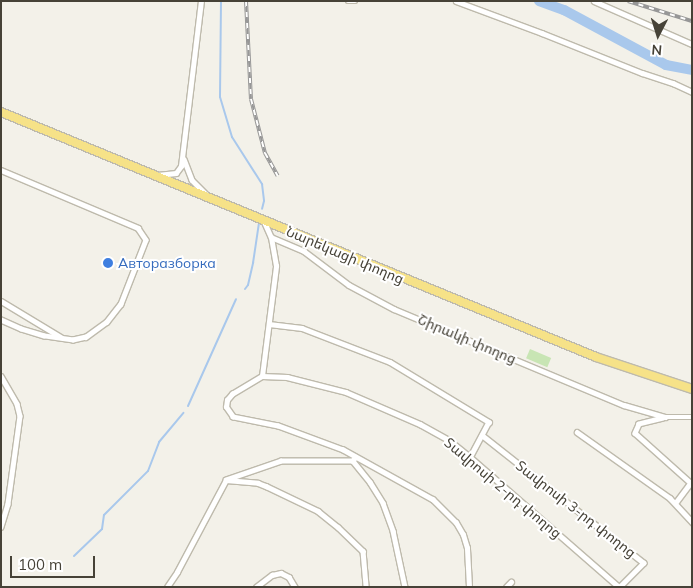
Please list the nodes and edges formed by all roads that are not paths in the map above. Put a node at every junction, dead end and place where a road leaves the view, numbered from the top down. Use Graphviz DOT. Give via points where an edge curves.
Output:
graph roads {
  1 [pos="200,1"];
  2 [pos="348,1"];
  3 [pos="355,1"];
  4 [pos="456,1"];
  5 [pos="594,1"];
  6 [pos="692,44"];
  7 [pos="692,92"];
  8 [pos="1,112"];
  9 [pos="183,153"];
  10 [pos="1,170"];
  11 [pos="153,175"];
  12 [pos="211,198"];
  13 [pos="263,220"];
  14 [pos="271,236"];
  15 [pos="1,301"];
  16 [pos="1,320"];
  17 [pos="269,324"];
  18 [pos="64,339"];
  19 [pos="1,376"];
  20 [pos="262,376"];
  21 [pos="692,389"];
  22 [pos="665,417"];
  23 [pos="692,417"];
  24 [pos="576,432"];
  25 [pos="482,435"];
  26 [pos="470,457"];
  27 [pos="355,459"];
  28 [pos="226,480"];
  29 [pos="676,504"];
  30 [pos="692,522"];
  31 [pos="1,527"];
  32 [pos="511,582"];
  33 [pos="166,587"];
  34 [pos="256,587"];
  35 [pos="295,587"];
  36 [pos="366,587"];
  37 [pos="405,587"];
  38 [pos="469,587"];
  39 [pos="506,587"];
  40 [pos="620,587"];
  1 -- 9 [label="street"];
  2 -- 3 [label="street"];
  4 -- 7 [label="street"];
  5 -- 6 [label="street"];
  8 -- 11 [label="highway, Նարեկացի փողոց"];
  9 -- 11 [label="street" via="176,173"];
  9 -- 12 [label="street" via="189,176"];
  10 -- 18 [label="street" via="132,226 144,236 146,245 113,316 86,337"];
  11 -- 12 [label="highway, Նարեկացի փողոց"];
  12 -- 13 [label="highway, Նարեկացի փողոց"];
  13 -- 14 [label="street"];
  13 -- 21 [label="highway, Նարեկացի փողոց" via="596,358"];
  14 -- 17 [label="street" via="276,266"];
  14 -- 22 [label="street, Շիրակի փողոց" via="304,251 349,284 394,309 624,405"];
  15 -- 18 [label="street"];
  16 -- 18 [label="street" via="26,331"];
  17 -- 20 [label="street"];
  17 -- 25 [label="street" via="302,328 390,362 489,422"];
  19 -- 31 [label="street" via="20,416 8,504"];
  20 -- 26 [label="street, Տավրոսի 2-րդ փողոց" via="311,382 346,392 420,424 449,440"];
  20 -- 27 [label="street" via="232,394 226,407 228,413 233,417 305,434"];
  22 -- 23 [label="street, Շիրակի փողոց"];
  22 -- 29 [label="street" via="639,424 635,434 691,483"];
  24 -- 29 [label="street"];
  25 -- 26 [label="street"];
  25 -- 40 [label="street, Տավրոսի 3-րդ փողոց" via="644,563"];
  26 -- 40 [label="street, Տավրոսի 2-րդ փողոց"];
  27 -- 28 [label="street" via="281,461"];
  27 -- 37 [label="street" via="383,504"];
  27 -- 38 [label="street" via="433,500 451,516 465,542"];
  28 -- 33 [label="street"];
  28 -- 36 [label="street" via="258,482 318,511 363,551"];
  29 -- 30 [label="street"];
  32 -- 39 [label="street"];
  34 -- 35 [label="street" via="272,575 281,574 289,577"];
}
